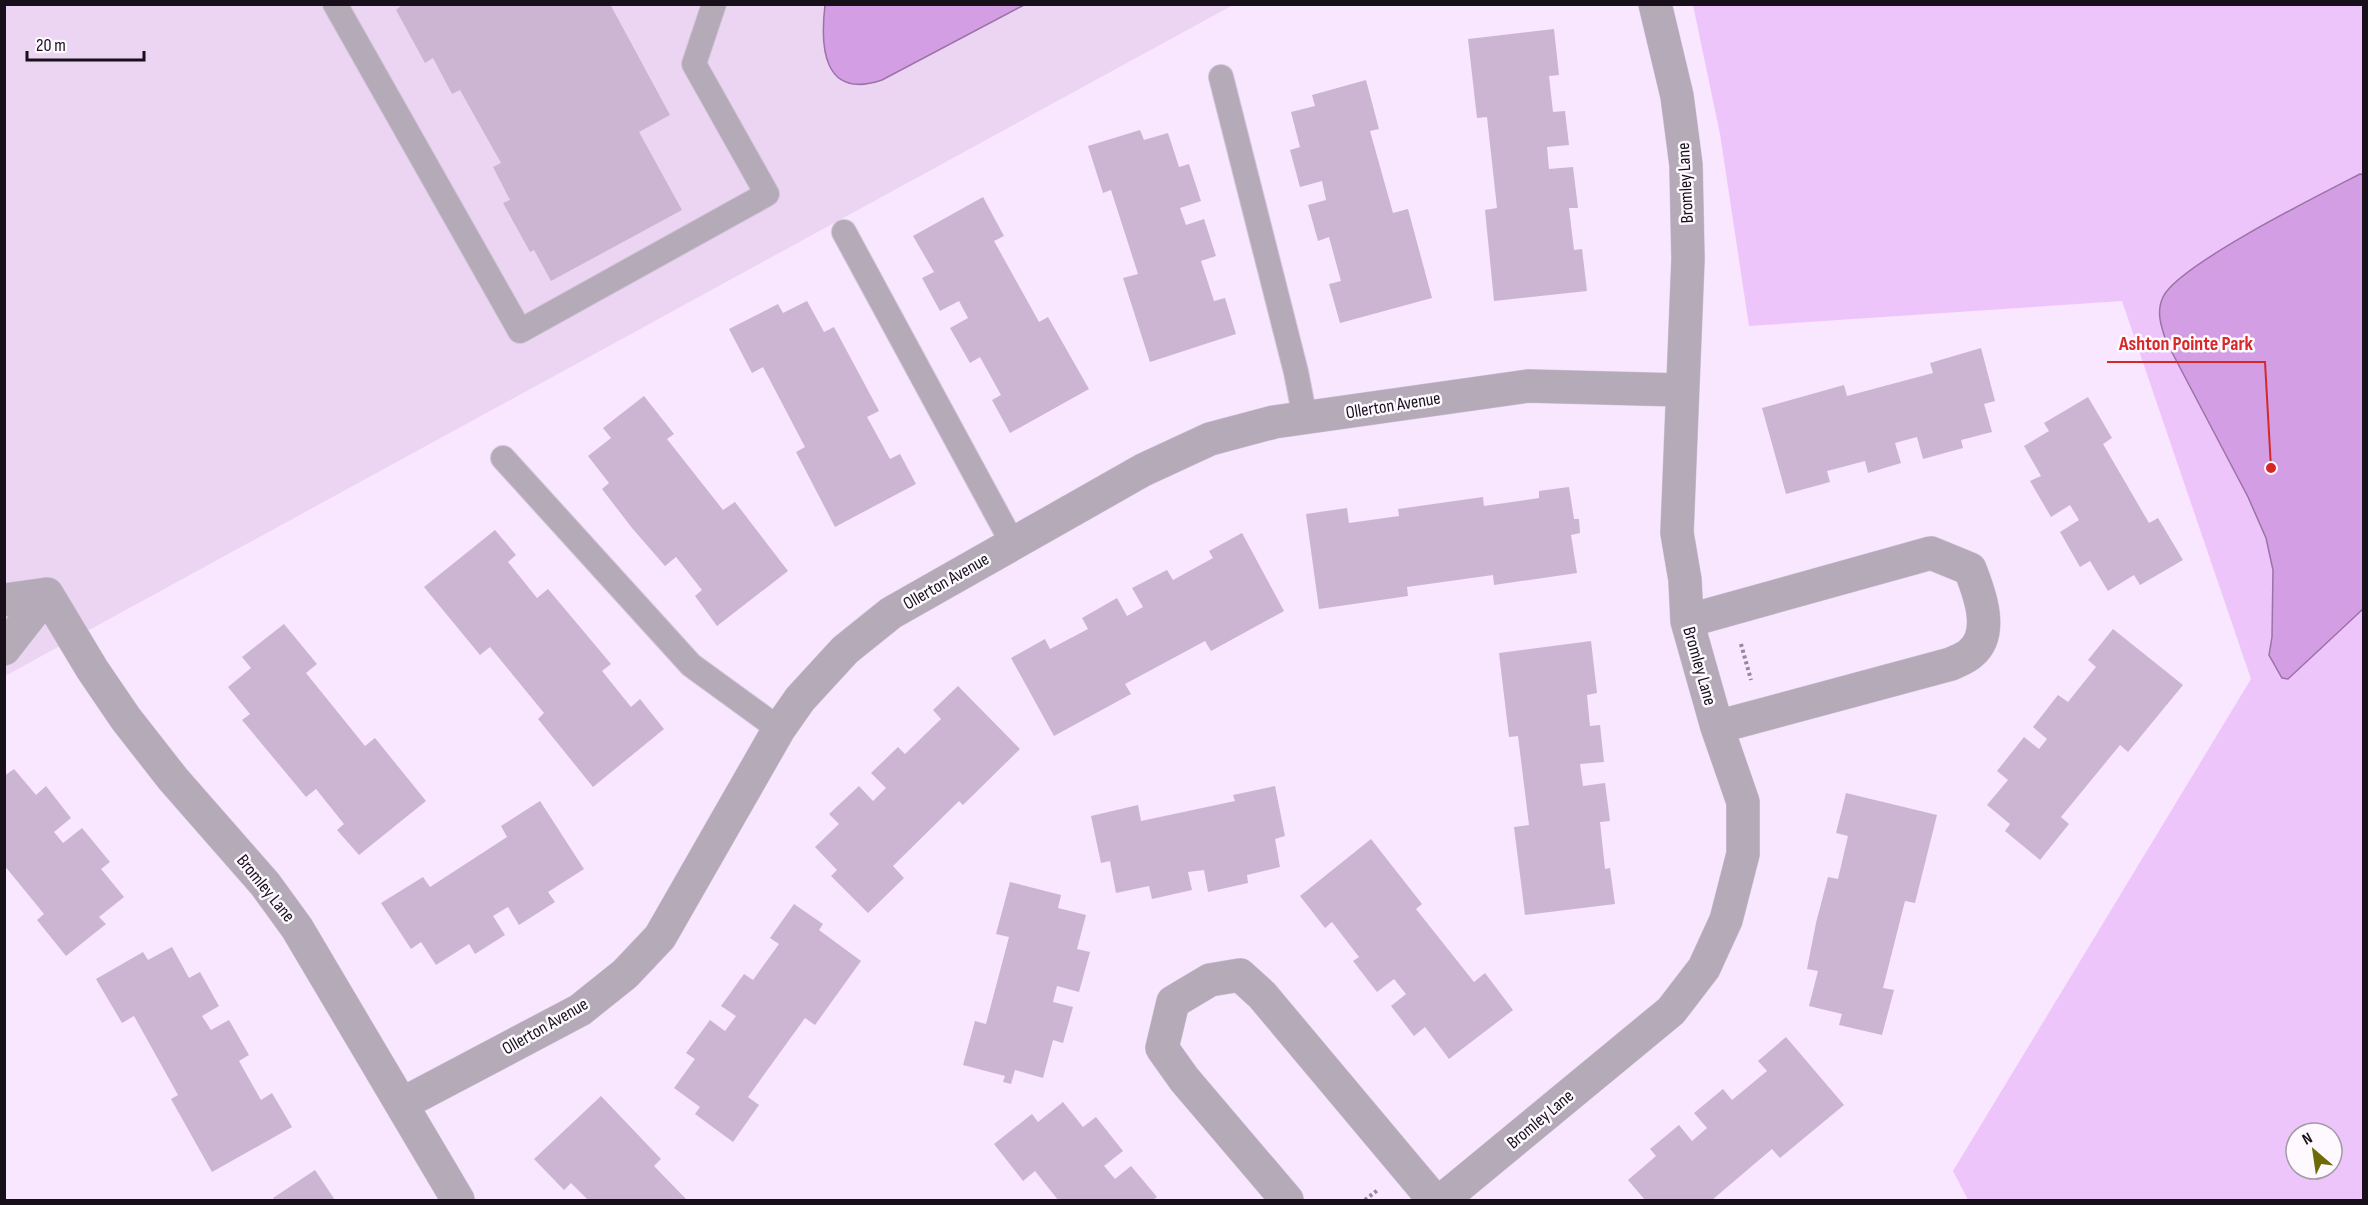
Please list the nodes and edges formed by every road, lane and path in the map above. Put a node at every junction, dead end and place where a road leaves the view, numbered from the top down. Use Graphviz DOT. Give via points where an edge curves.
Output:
graph roads {
  1 [pos="334,4"];
  2 [pos="714,4"];
  3 [pos="1654,4"];
  4 [pos="1221,77"];
  5 [pos="844,232"];
  6 [pos="1681,390"];
  7 [pos="1305,418"];
  8 [pos="503,458"];
  9 [pos="1012,544"];
  10 [pos="47,594"];
  11 [pos="4,600"];
  12 [pos="1687,621"];
  13 [pos="1739,634"];
  14 [pos="4,649"];
  15 [pos="1752,683"];
  16 [pos="1717,727"];
  17 [pos="779,729"];
  18 [pos="402,1104"];
  19 [pos="1384,1185"];
  20 [pos="458,1200"];
  21 [pos="1287,1200"];
  22 [pos="1365,1200"];
  23 [pos="1434,1200"];
  24 [pos="1442,1200"];
  1 -- 2 [label="lane" via="520,332 767,194 694,64"];
  3 -- 6 [label="street, Bromley Lane" via="1677,96 1686,165 1688,259"];
  4 -- 7 [label="lane"];
  5 -- 9 [label="lane"];
  6 -- 7 [label="street, Ollerton Avenue" via="1528,386"];
  6 -- 12 [label="street, Bromley Lane" via="1677,533"];
  7 -- 9 [label="street, Ollerton Avenue" via="1210,439 1143,470"];
  8 -- 17 [label="lane" via="691,665"];
  9 -- 17 [label="street, Ollerton Avenue" via="891,613 845,650 800,699"];
  10 -- 11 [label="street"];
  10 -- 14 [label="street"];
  10 -- 18 [label="street, Bromley Lane" via="126,718 297,928"];
  12 -- 16 [label="street, Bromley Lane"];
  12 -- 16 [label="street" via="1931,553 1970,569 1983,602 1983,629 1973,652 1951,664"];
  13 -- 15 [label="path"];
  16 -- 24 [label="street, Bromley Lane" via="1743,802 1743,854 1726,920 1704,968 1671,1011"];
  17 -- 18 [label="street, Ollerton Avenue" via="660,937 625,974 580,1010"];
  18 -- 20 [label="street, Bromley Lane"];
  19 -- 22 [label="path"];
  21 -- 23 [label="street" via="1184,1079 1162,1047 1173,1002 1209,980 1240,975 1262,995"];
}
